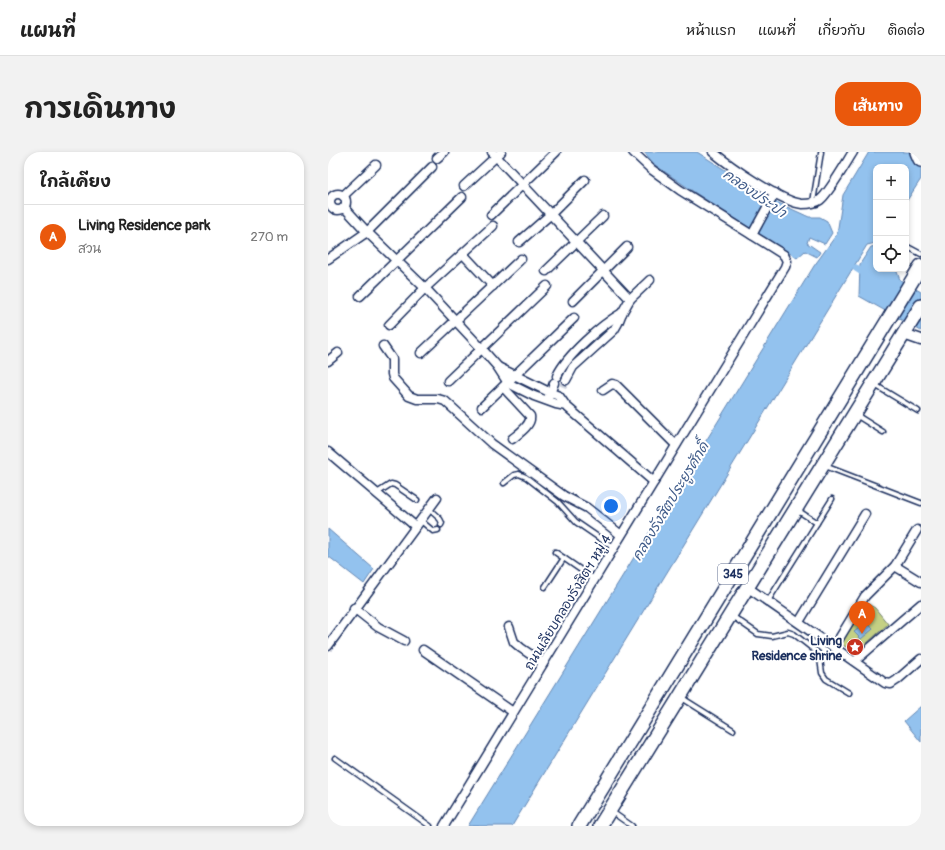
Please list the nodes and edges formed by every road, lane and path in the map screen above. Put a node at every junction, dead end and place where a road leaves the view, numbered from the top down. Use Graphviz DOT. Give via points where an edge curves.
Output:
graph roads {
  1 [pos="444,152"];
  2 [pos="556,152"];
  3 [pos="633,152"];
  4 [pos="713,152"];
  5 [pos="821,152"];
  6 [pos="853,152"];
  7 [pos="918,152"];
  8 [pos="496,154"];
  9 [pos="437,158"];
  10 [pos="921,159"];
  11 [pos="376,165"];
  12 [pos="432,167"];
  13 [pos="585,180"];
  14 [pos="523,184"];
  15 [pos="464,186"];
  16 [pos="774,195"];
  17 [pos="343,196"];
  18 [pos="462,197"];
  19 [pos="816,201"];
  20 [pos="329,205"];
  21 [pos="344,207"];
  22 [pos="491,214"];
  23 [pos="551,214"];
  24 [pos="603,216"];
  25 [pos="492,226"];
  26 [pos="367,232"];
  27 [pos="753,233"];
  28 [pos="519,242"];
  29 [pos="577,242"];
  30 [pos="627,247"];
  31 [pos="909,248"];
  32 [pos="463,254"];
  33 [pos="921,254"];
  34 [pos="328,259"];
  35 [pos="522,259"];
  36 [pos="397,260"];
  37 [pos="921,266"];
  38 [pos="604,270"];
  39 [pos="546,271"];
  40 [pos="650,280"];
  41 [pos="493,286"];
  42 [pos="547,286"];
  43 [pos="425,288"];
  44 [pos="360,296"];
  45 [pos="630,299"];
  46 [pos="574,301"];
  47 [pos="921,306"];
  48 [pos="622,313"];
  49 [pos="574,318"];
  50 [pos="456,321"];
  51 [pos="389,326"];
  52 [pos="905,331"];
  53 [pos="921,340"];
  54 [pos="383,346"];
  55 [pos="482,349"];
  56 [pos="338,353"];
  57 [pos="421,353"];
  58 [pos="328,361"];
  59 [pos="497,366"];
  60 [pos="516,376"];
  61 [pos="448,381"];
  62 [pos="873,384"];
  63 [pos="505,385"];
  64 [pos="603,390"];
  65 [pos="552,396"];
  66 [pos="566,406"];
  67 [pos="482,407"];
  68 [pos="918,411"];
  69 [pos="854,414"];
  70 [pos="883,432"];
  71 [pos="512,439"];
  72 [pos="676,445"];
  73 [pos="328,452"];
  74 [pos="823,465"];
  75 [pos="654,482"];
  76 [pos="504,483"];
  77 [pos="377,494"];
  78 [pos="437,498"];
  79 [pos="832,499"];
  80 [pos="417,500"];
  81 [pos="921,503"];
  82 [pos="428,509"];
  83 [pos="795,510"];
  84 [pos="865,514"];
  85 [pos="418,523"];
  86 [pos="817,523"];
  87 [pos="441,526"];
  88 [pos="438,530"];
  89 [pos="917,530"];
  90 [pos="621,535"];
  91 [pos="614,548"];
  92 [pos="555,552"];
  93 [pos="564,558"];
  94 [pos="740,563"];
  95 [pos="895,566"];
  96 [pos="756,573"];
  97 [pos="594,579"];
  98 [pos="921,582"];
  99 [pos="545,587"];
  100 [pos="747,587"];
  101 [pos="768,601"];
  102 [pos="921,604"];
  103 [pos="354,608"];
  104 [pos="730,615"];
  105 [pos="798,622"];
  106 [pos="509,627"];
  107 [pos="404,641"];
  108 [pos="328,646"];
  109 [pos="834,647"];
  110 [pos="423,650"];
  111 [pos="921,659"];
  112 [pos="855,661"];
  113 [pos="543,663"];
  114 [pos="849,693"];
  115 [pos="680,697"];
  116 [pos="513,712"];
  117 [pos="733,730"];
  118 [pos="335,758"];
  119 [pos="610,810"];
  120 [pos="625,824"];
  121 [pos="430,826"];
  122 [pos="444,826"];
  123 [pos="579,826"];
  124 [pos="600,826"];
  125 [pos="632,826"];
  1 -- 9 [label="street"];
  2 -- 14 [label="street"];
  3 -- 27 [label="street" via="680,190"];
  4 -- 16 [label="street"];
  5 -- 19 [label="lane"];
  6 -- 19 [label="street" via="830,188"];
  7 -- 10 [label="highway"];
  8 -- 14 [label="street"];
  8 -- 15 [label="street"];
  11 -- 17 [label="street"];
  12 -- 26 [label="street"];
  13 -- 23 [label="street"];
  14 -- 22 [label="street"];
  14 -- 23 [label="street"];
  16 -- 19 [label="street" via="803,204"];
  16 -- 27 [label="street"];
  17 -- 20 [label="street" via="334,196"];
  17 -- 21 [label="street"];
  18 -- 36 [label="street"];
  20 -- 21 [label="street" via="338,210"];
  21 -- 26 [label="street"];
  23 -- 28 [label="street"];
  23 -- 29 [label="street"];
  24 -- 29 [label="street"];
  25 -- 32 [label="street"];
  26 -- 34 [label="street"];
  26 -- 36 [label="street"];
  27 -- 72 [label="street, ถนนเลียบคลองรังสิตฯ หมู่ 4" via="784,255 787,261 785,267"];
  29 -- 38 [label="street"];
  29 -- 39 [label="street"];
  30 -- 38 [label="street"];
  31 -- 33 [label="lane"];
  32 -- 41 [label="street"];
  32 -- 43 [label="street"];
  35 -- 41 [label="street"];
  36 -- 43 [label="street"];
  36 -- 44 [label="street"];
  37 -- 94 [label="main road, 345"];
  38 -- 45 [label="street"];
  38 -- 46 [label="street"];
  40 -- 45 [label="street"];
  41 -- 50 [label="street"];
  42 -- 55 [label="street"];
  43 -- 50 [label="street"];
  43 -- 51 [label="street"];
  45 -- 48 [label="street"];
  47 -- 52 [label="main road, 345"];
  48 -- 65 [label="street" via="614,330 573,367 564,384"];
  48 -- 65 [label="street" via="599,328 566,360 555,380"];
  49 -- 60 [label="street"];
  50 -- 55 [label="street"];
  50 -- 57 [label="street"];
  52 -- 53 [label="street"];
  52 -- 62 [label="main road, 345"];
  54 -- 90 [label="street" via="392,359 394,378 409,396 445,401 492,444 564,496 587,508"];
  55 -- 59 [label="street"];
  55 -- 61 [label="street"];
  56 -- 58 [label="street"];
  59 -- 60 [label="street"];
  59 -- 63 [label="street"];
  60 -- 63 [label="street"];
  60 -- 65 [label="street"];
  62 -- 68 [label="lane"];
  62 -- 69 [label="main road, 345"];
  63 -- 65 [label="street" via="534,396"];
  63 -- 67 [label="street"];
  63 -- 71 [label="street" via="530,416 528,424"];
  64 -- 72 [label="street" via="612,384 616,385"];
  65 -- 66 [label="street"];
  65 -- 66 [label="street" via="556,404"];
  66 -- 75 [label="street"];
  69 -- 70 [label="lane"];
  69 -- 74 [label="main road, 345"];
  72 -- 75 [label="street, ถนนเลียบคลองรังสิตฯ หมู่ 4"];
  73 -- 77 [label="street"];
  74 -- 81 [label="lane"];
  74 -- 83 [label="main road, 345"];
  75 -- 90 [label="street, ถนนเลียบคลองรังสิตฯ หมู่ 4"];
  76 -- 91 [label="lane" via="514,475 526,477 558,502 576,522"];
  77 -- 80 [label="lane" via="391,484"];
  77 -- 85 [label="street"];
  78 -- 82 [label="street"];
  79 -- 86 [label="lane"];
  82 -- 85 [label="street"];
  82 -- 87 [label="lane" via="440,519"];
  83 -- 86 [label="lane"];
  83 -- 96 [label="main road, 345"];
  84 -- 105 [label="street"];
  85 -- 88 [label="lane"];
  85 -- 103 [label="street"];
  86 -- 101 [label="lane"];
  89 -- 95 [label="street"];
  90 -- 91 [label="street, ถนนเลียบคลองรังสิตฯ หมู่ 4"];
  91 -- 97 [label="street, ถนนเลียบคลองรังสิตฯ หมู่ 4"];
  92 -- 93 [label="lane"];
  93 -- 97 [label="lane"];
  93 -- 99 [label="lane"];
  94 -- 96 [label="main road"];
  94 -- 123 [label="main road, 345"];
  95 -- 98 [label="street"];
  95 -- 109 [label="street" via="865,596"];
  96 -- 100 [label="main road, 345"];
  97 -- 113 [label="street, ถนนเลียบคลองรังสิตฯ หมู่ 4"];
  100 -- 101 [label="street"];
  100 -- 104 [label="main road, 345"];
  101 -- 105 [label="street"];
  102 -- 112 [label="street"];
  103 -- 107 [label="street" via="378,627"];
  103 -- 108 [label="street"];
  104 -- 114 [label="lane" via="758,634 794,634 818,653 822,673 826,679"];
  104 -- 115 [label="main road, 345"];
  105 -- 109 [label="street"];
  106 -- 113 [label="street" via="514,642"];
  109 -- 112 [label="street"];
  110 -- 116 [label="street"];
  111 -- 112 [label="street" via="891,684"];
  113 -- 116 [label="street, ถนนเลียบคลองรังสิตฯ หมู่ 4"];
  115 -- 117 [label="lane"];
  115 -- 119 [label="main road, 345"];
  116 -- 122 [label="street, ถนนเลียบคลองรังสิตฯ หมู่ 4"];
  118 -- 121 [label="lane"];
  119 -- 120 [label="lane"];
  119 -- 124 [label="main road, 345"];
  120 -- 125 [label="lane"];
}
